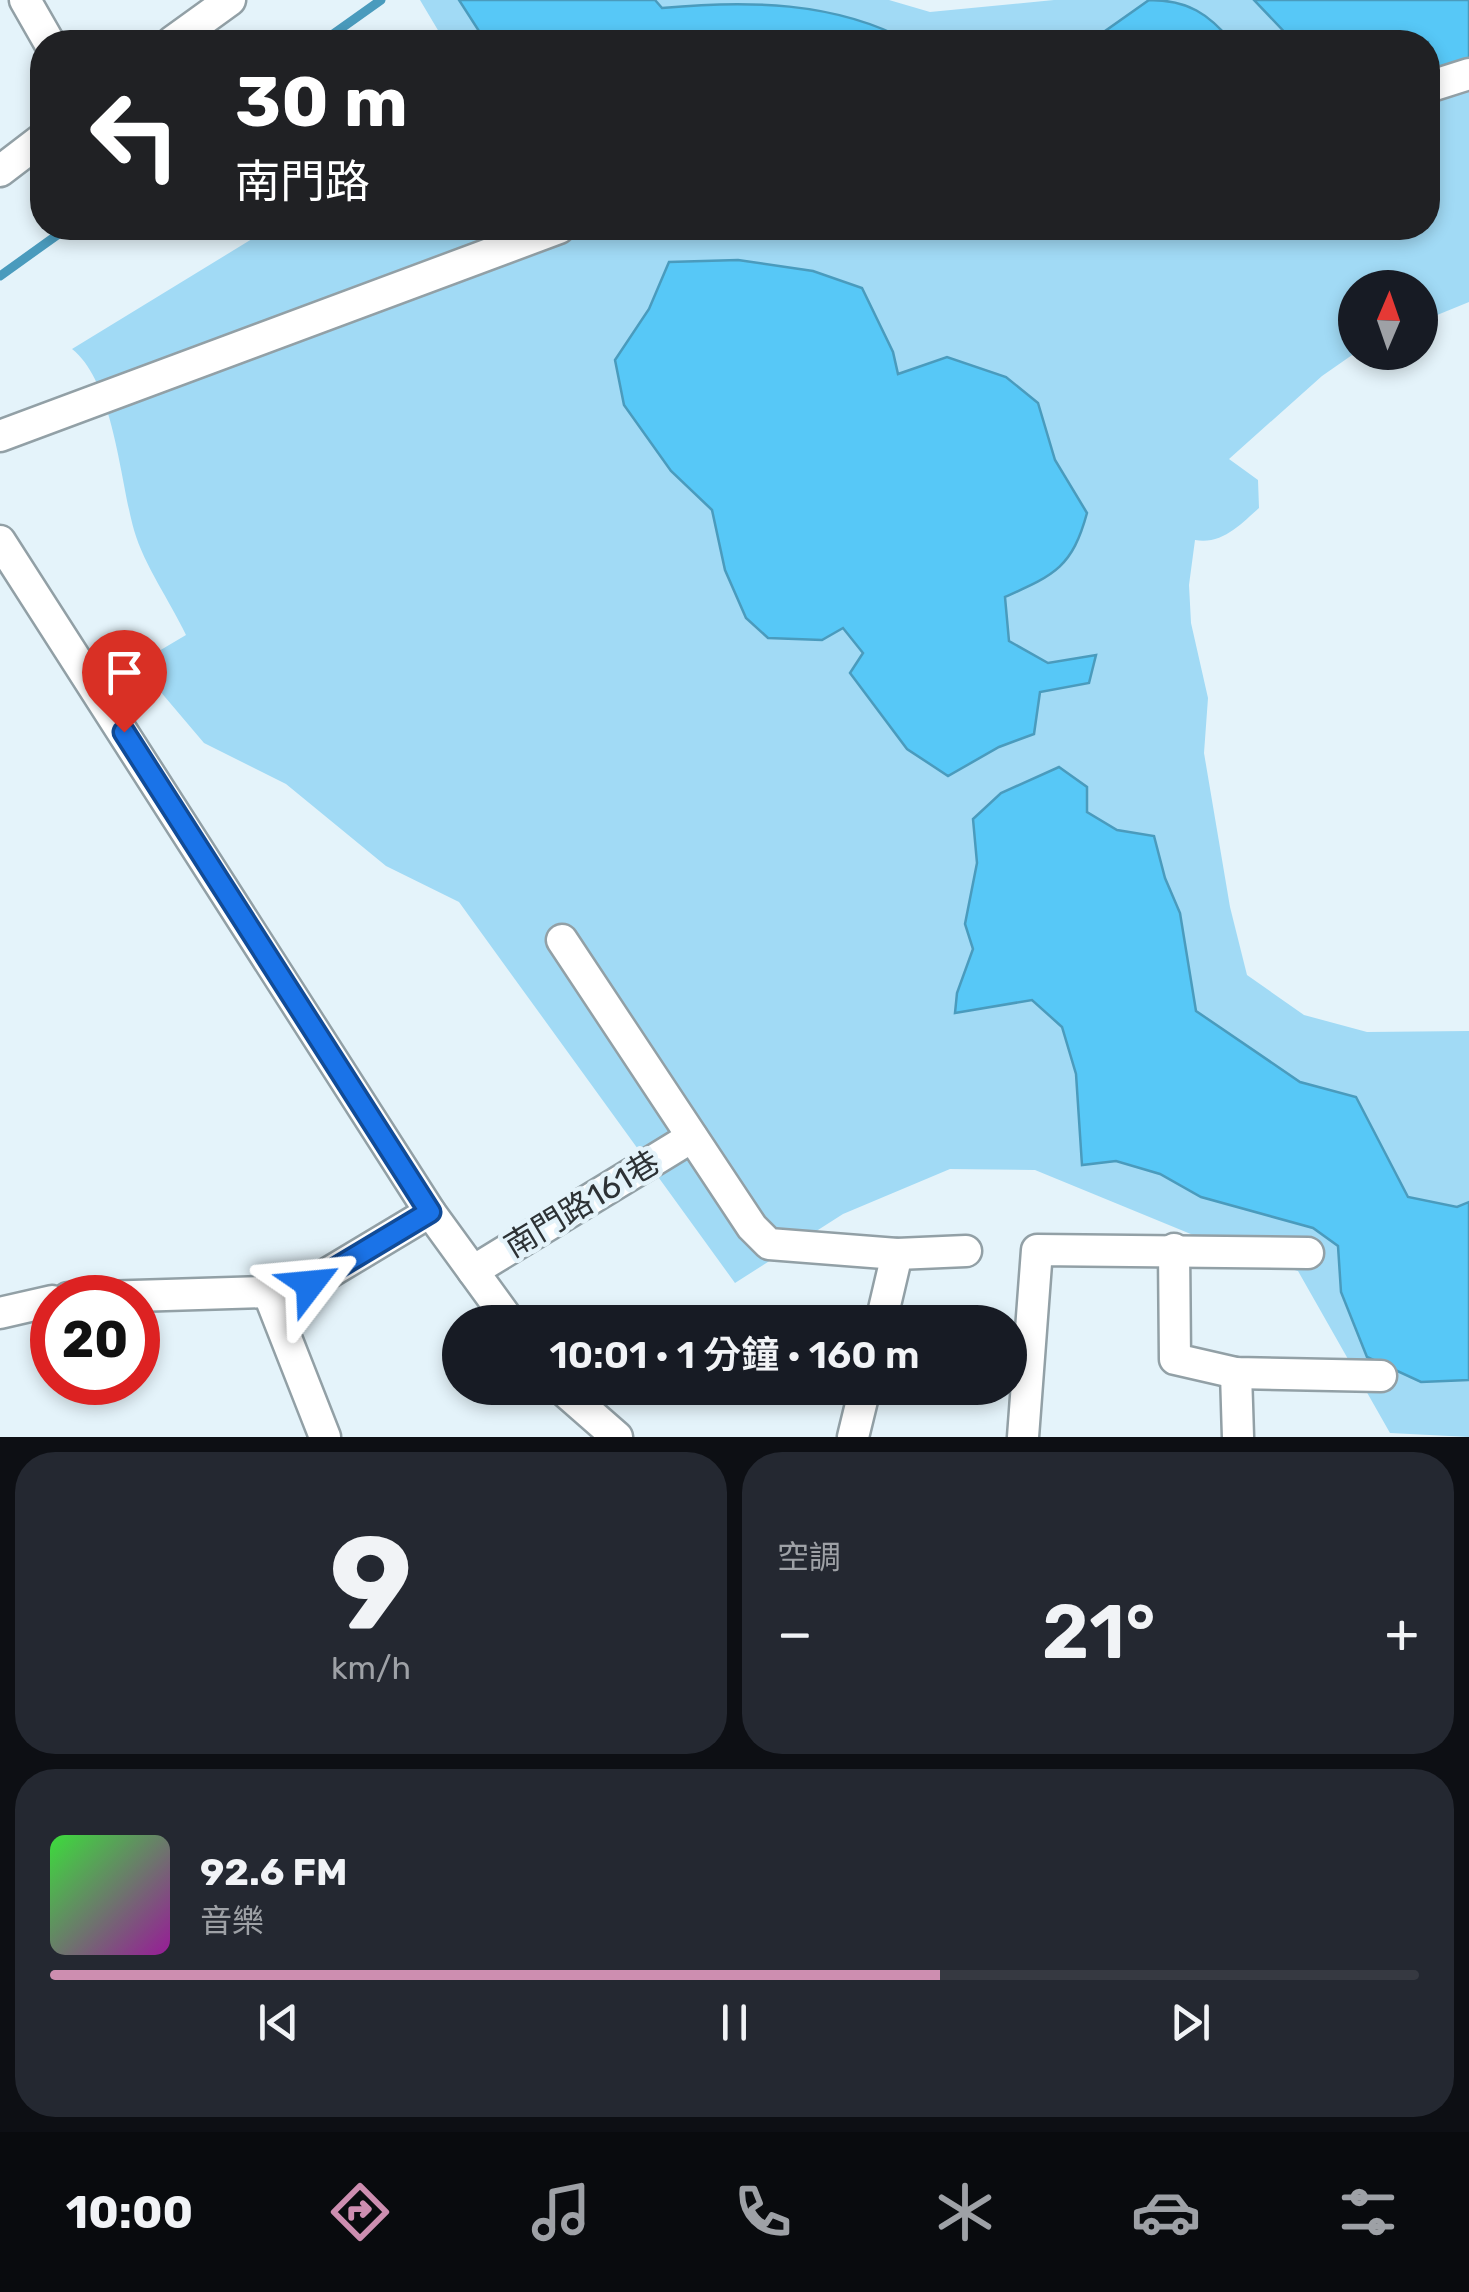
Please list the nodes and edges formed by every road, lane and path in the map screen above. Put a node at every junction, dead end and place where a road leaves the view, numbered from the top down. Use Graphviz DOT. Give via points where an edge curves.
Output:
graph roads {
  1 [pos="25,0"];
  2 [pos="230,0"];
  3 [pos="41,30"];
  4 [pos="189,30"];
  5 [pos="1469,74"];
  6 [pos="1440,83"];
  7 [pos="30,148"];
  8 [pos="0,171"];
  9 [pos="527,240"];
  10 [pos="0,436"];
  11 [pos="0,541"];
  12 [pos="562,940"];
  13 [pos="692,1137"];
  14 [pos="430,1212"];
  15 [pos="1174,1249"];
  16 [pos="966,1251"];
  17 [pos="1308,1253"];
  18 [pos="897,1254"];
  19 [pos="473,1271"];
  20 [pos="268,1292"];
  21 [pos="160,1295"];
  22 [pos="498,1305"];
  23 [pos="885,1305"];
  24 [pos="30,1306"];
  25 [pos="0,1313"];
  26 [pos="1236,1373"];
  27 [pos="1380,1376"];
  28 [pos="580,1405"];
  29 [pos="861,1405"];
  30 [pos="325,1437"];
  31 [pos="617,1437"];
  32 [pos="853,1437"];
  33 [pos="1023,1437"];
  34 [pos="1238,1437"];
  1 -- 3 [label="street"];
  2 -- 4 [label="street"];
  5 -- 6 [label="street"];
  7 -- 8 [label="street"];
  9 -- 10 [label="street"];
  11 -- 14 [label="street"];
  12 -- 13 [label="street, 南門路161巷"];
  13 -- 18 [label="street, 南門路161巷" via="769,1244"];
  13 -- 19 [label="street, 南門路161巷"];
  14 -- 19 [label="street"];
  14 -- 20 [label="street" via="310,1284"];
  15 -- 17 [label="street"];
  15 -- 26 [label="street" via="1175,1359"];
  15 -- 33 [label="street" via="1037,1250"];
  16 -- 18 [label="street, 南門路161巷"];
  18 -- 23 [label="street"];
  19 -- 22 [label="street"];
  20 -- 21 [label="street"];
  20 -- 30 [label="street"];
  24 -- 25 [label="street"];
  26 -- 27 [label="street"];
  26 -- 34 [label="street"];
  28 -- 31 [label="street"];
  29 -- 32 [label="street"];
}
